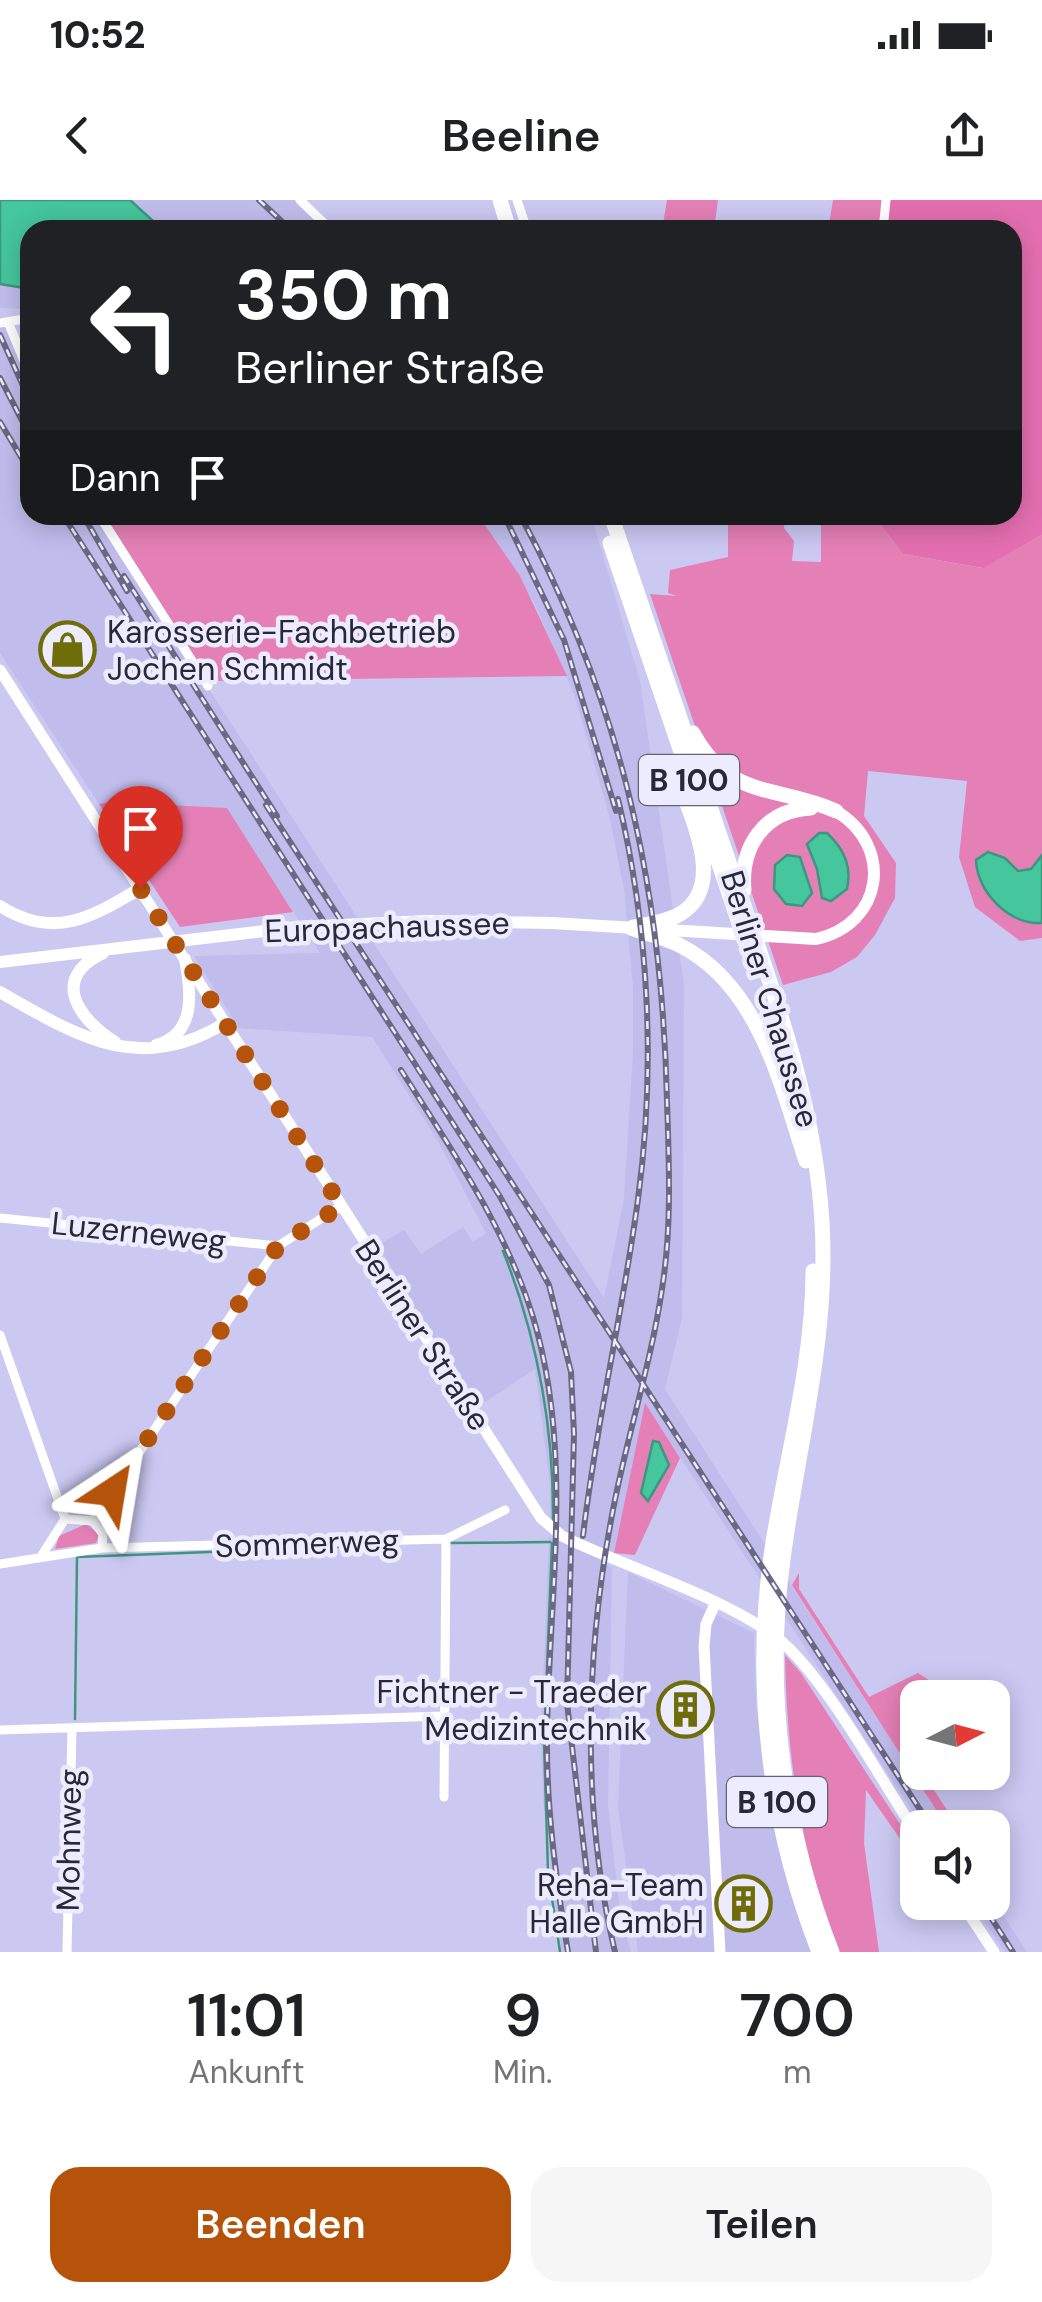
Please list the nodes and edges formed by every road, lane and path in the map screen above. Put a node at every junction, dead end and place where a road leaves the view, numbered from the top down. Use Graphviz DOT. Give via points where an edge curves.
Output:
graph roads {
  1 [pos="300,200"];
  2 [pos="321,220"];
  3 [pos="4,323"];
  4 [pos="20,355"];
  5 [pos="106,525"];
  6 [pos="605,525"];
  7 [pos="613,525"];
  8 [pos="0,670"];
  9 [pos="652,672"];
  10 [pos="668,684"];
  11 [pos="208,686"];
  12 [pos="836,811"];
  13 [pos="140,888"];
  14 [pos="0,906"];
  15 [pos="751,923"];
  16 [pos="631,928"];
  17 [pos="668,930"];
  18 [pos="112,948"];
  19 [pos="184,959"];
  20 [pos="0,962"];
  21 [pos="0,992"];
  22 [pos="225,1024"];
  23 [pos="121,1046"];
  24 [pos="142,1049"];
  25 [pos="806,1161"];
  26 [pos="341,1206"];
  27 [pos="0,1218"];
  28 [pos="278,1246"];
  29 [pos="0,1335"];
  30 [pos="505,1510"];
  31 [pos="65,1519"];
  32 [pos="93,1521"];
  33 [pos="445,1542"];
  34 [pos="102,1548"];
  35 [pos="42,1555"];
  36 [pos="777,1555"];
  37 [pos="0,1564"];
  38 [pos="715,1604"];
  39 [pos="774,1617"];
  40 [pos="771,1650"];
  41 [pos="444,1716"];
  42 [pos="72,1728"];
  43 [pos="0,1730"];
  44 [pos="444,1797"];
  45 [pos="901,1810"];
  46 [pos="973,1920"];
  47 [pos="67,1952"];
  48 [pos="720,1952"];
  49 [pos="819,1952"];
  50 [pos="832,1952"];
  51 [pos="994,1952"];
  1 -- 2 [label="street"];
  3 -- 4 [label="street"];
  5 -- 11 [label="street"];
  6 -- 9 [label="highway, Berliner Chaussee / B 100"];
  7 -- 10 [label="highway, Berliner Chaussee / B 100"];
  8 -- 13 [label="street, Berliner Straße"];
  9 -- 17 [label="highway" via="704,861 700,891"];
  9 -- 25 [label="highway, Berliner Chaussee / B 100" via="782,1050"];
  10 -- 12 [label="highway" via="718,769 765,793"];
  10 -- 15 [label="highway, Berliner Chaussee / B 100"];
  12 -- 15 [label="highway" via="798,808 761,828 743,873"];
  12 -- 17 [label="main road" via="858,828 874,857 874,890 848,927 832,936 776,939"];
  13 -- 14 [label="main road" via="92,917 56,926"];
  13 -- 19 [label="street, Berliner Straße"];
  15 -- 36 [label="highway, Berliner Chaussee / B 100" via="807,1106 822,1236 820,1330"];
  16 -- 17 [label="highway"];
  16 -- 18 [label="main road, Europachaussee" via="367,922"];
  17 -- 25 [label="highway" via="722,976 750,1017"];
  18 -- 20 [label="main road, Europachaussee"];
  18 -- 23 [label="main road" via="82,966 74,998 90,1026"];
  19 -- 22 [label="street, Berliner Straße"];
  19 -- 24 [label="main road" via="191,1003 185,1021 165,1042"];
  21 -- 23 [label="main road" via="68,1032"];
  22 -- 24 [label="main road" via="184,1045"];
  22 -- 26 [label="street, Berliner Straße"];
  23 -- 24 [label="main road"];
  25 -- 36 [label="highway, Berliner Chaussee / B 100" via="812,1304"];
  26 -- 28 [label="street"];
  26 -- 38 [label="street, Berliner Straße" via="548,1526"];
  27 -- 28 [label="street, Luzerneweg"];
  28 -- 32 [label="street"];
  29 -- 31 [label="street"];
  30 -- 33 [label="street, Sommerweg"];
  31 -- 32 [label="street"];
  31 -- 35 [label="street"];
  32 -- 34 [label="street" via="103,1534"];
  33 -- 34 [label="street, Sommerweg"];
  33 -- 41 [label="street"];
  34 -- 35 [label="street, Sommerweg"];
  35 -- 37 [label="street, Sommerweg"];
  36 -- 39 [label="highway, B 100"];
  36 -- 39 [label="highway, B 100" via="767,1593"];
  38 -- 45 [label="street, Berliner Straße" via="768,1631 800,1660"];
  38 -- 48 [label="street" via="704,1646"];
  39 -- 40 [label="highway, B 100"];
  40 -- 49 [label="highway, B 100" via="766,1722 776,1799"];
  40 -- 50 [label="highway, B 100" via="788,1799"];
  41 -- 42 [label="street"];
  41 -- 44 [label="street"];
  42 -- 43 [label="street"];
  42 -- 47 [label="street, Mohnweg"];
  46 -- 51 [label="street"];
}
